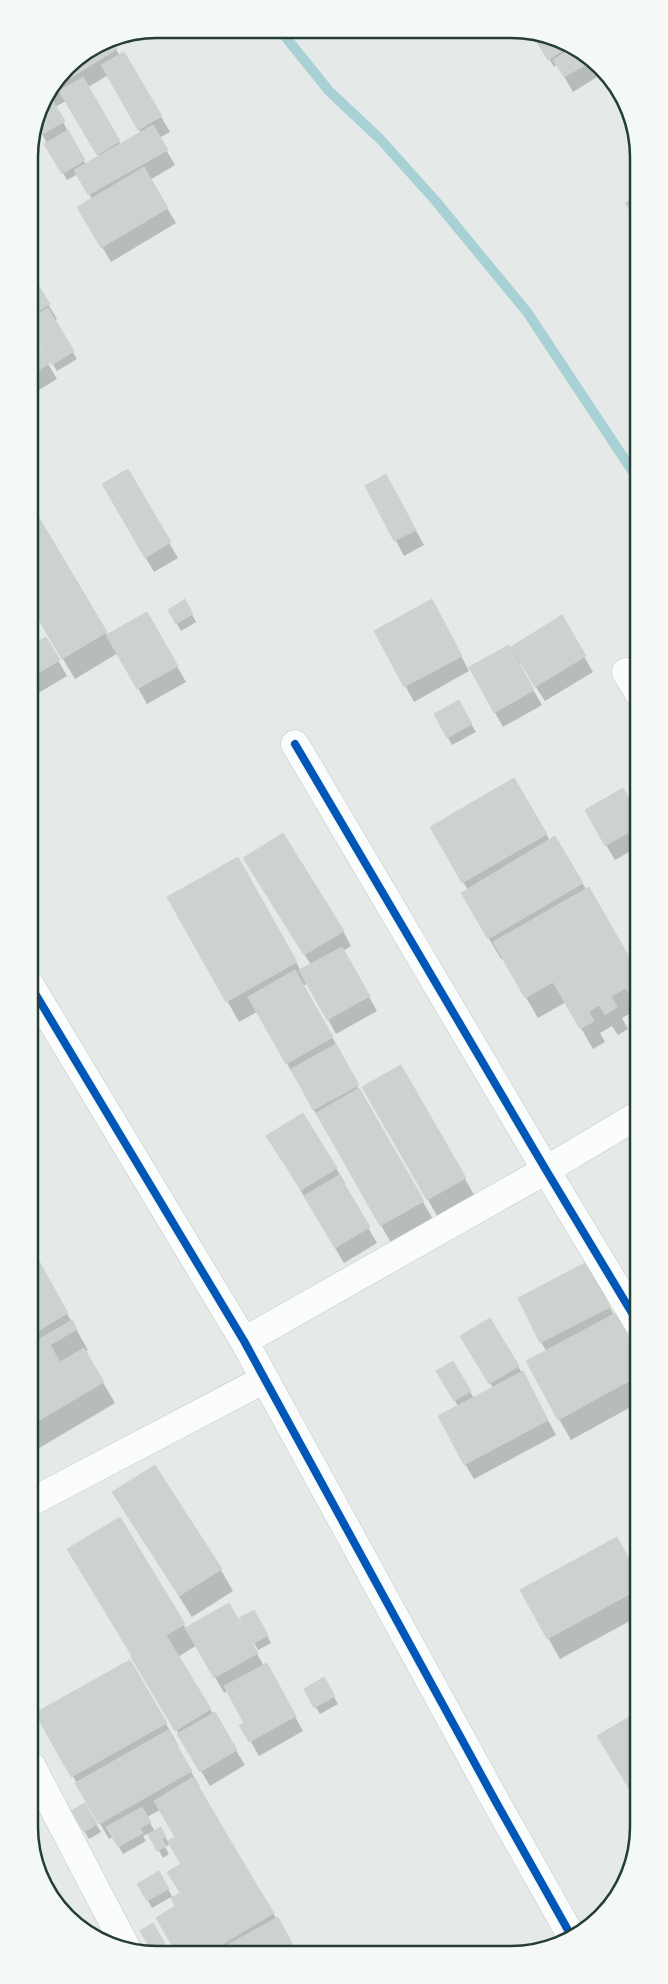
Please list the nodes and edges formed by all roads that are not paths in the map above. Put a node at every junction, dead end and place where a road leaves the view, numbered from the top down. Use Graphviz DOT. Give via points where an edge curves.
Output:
graph roads {
  1 [pos="295,744"];
  2 [pos="38,998"];
  3 [pos="630,1120"];
  4 [pos="546,1170"];
  5 [pos="630,1310"];
  6 [pos="244,1341"];
  7 [pos="265,1379"];
  8 [pos="38,1498"];
  9 [pos="38,1778"];
  10 [pos="570,1932"];
  11 [pos="123,1941"];
  1 -- 4 [label="street"];
  2 -- 6 [label="street"];
  3 -- 4 [label="street"];
  4 -- 5 [label="street"];
  4 -- 6 [label="street"];
  6 -- 7 [label="street"];
  7 -- 8 [label="street"];
  7 -- 10 [label="street"];
  9 -- 11 [label="street"];
}
